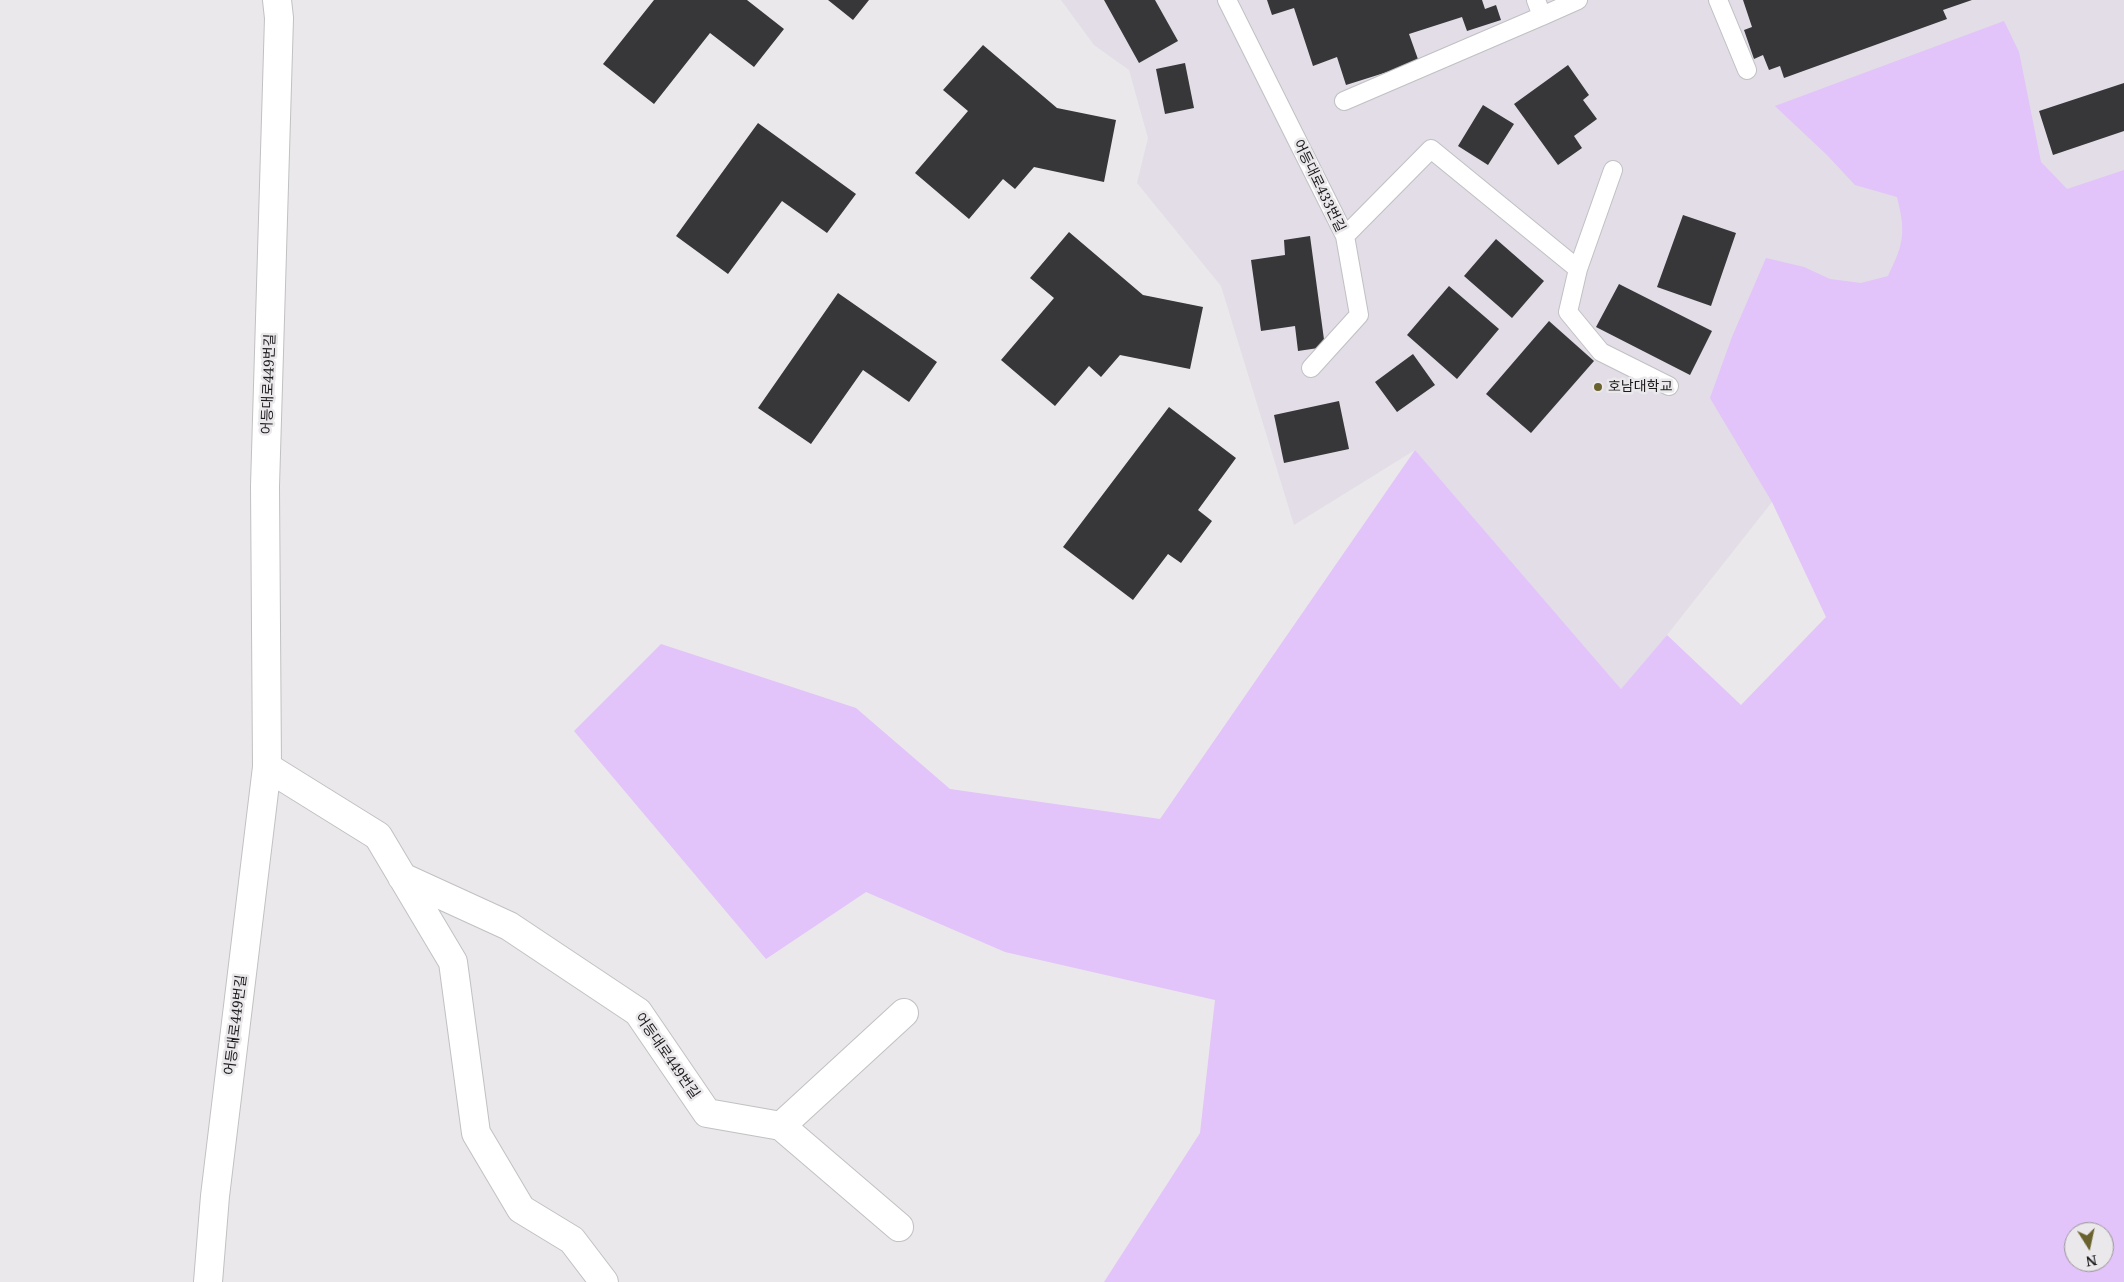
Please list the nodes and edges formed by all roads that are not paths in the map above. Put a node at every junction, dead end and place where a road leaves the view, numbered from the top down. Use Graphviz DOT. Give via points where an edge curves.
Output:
graph roads {
  1 [pos="277,0"];
  2 [pos="1227,0"];
  3 [pos="1578,0"];
  4 [pos="1718,0"];
  5 [pos="1539,8"];
  6 [pos="1746,70"];
  7 [pos="1344,101"];
  8 [pos="1613,170"];
  9 [pos="1345,236"];
  10 [pos="1578,269"];
  11 [pos="1311,368"];
  12 [pos="1669,386"];
  13 [pos="267,767"];
  14 [pos="402,876"];
  15 [pos="904,1013"];
  16 [pos="781,1126"];
  17 [pos="899,1227"];
  18 [pos="208,1282"];
  19 [pos="604,1282"];
  1 -- 13 [label="street, 어등대로449번길" via="266,486"];
  2 -- 9 [label="lane, 어등대로433번길"];
  3 -- 5 [label="lane"];
  4 -- 6 [label="lane"];
  5 -- 7 [label="lane"];
  8 -- 10 [label="lane"];
  9 -- 10 [label="lane" via="1431,149"];
  9 -- 11 [label="lane, 어등대로433번길" via="1359,315"];
  10 -- 12 [label="lane" via="1568,312 1601,352"];
  13 -- 14 [label="street" via="378,836"];
  13 -- 18 [label="street, 어등대로449번길" via="215,1196"];
  14 -- 16 [label="street, 어등대로449번길" via="509,926 638,1012 707,1113"];
  14 -- 19 [label="street" via="453,962 476,1133 521,1209 572,1240"];
  15 -- 16 [label="street"];
  16 -- 17 [label="street"];
}
